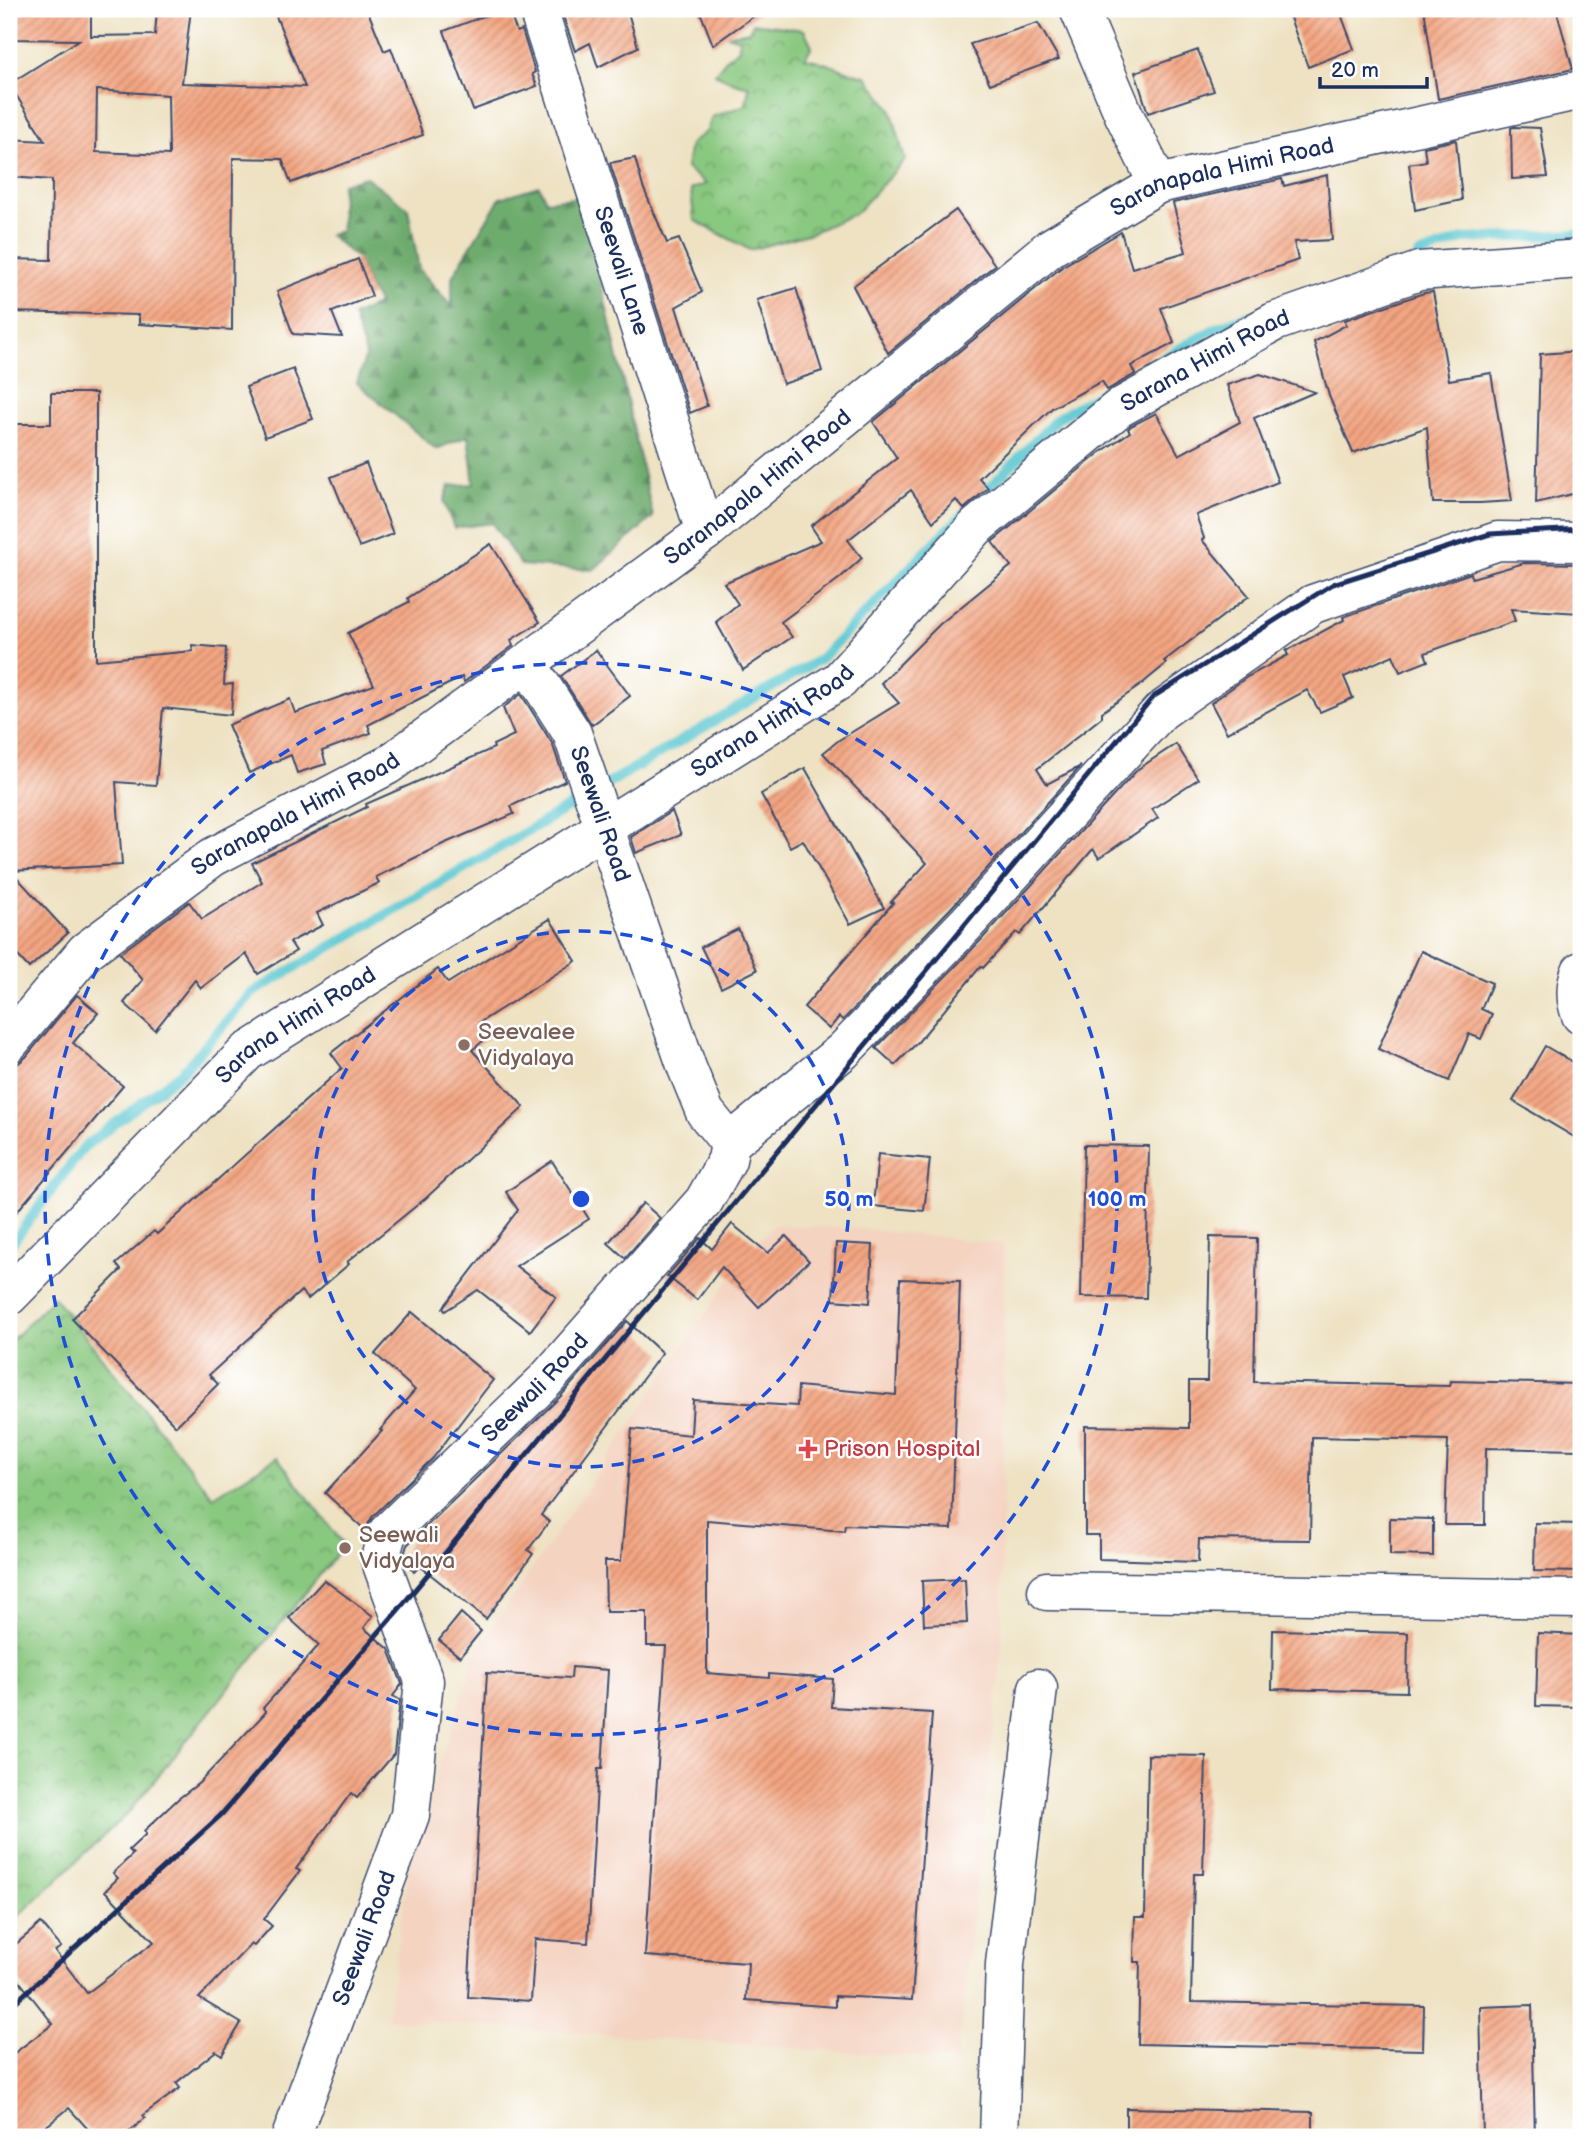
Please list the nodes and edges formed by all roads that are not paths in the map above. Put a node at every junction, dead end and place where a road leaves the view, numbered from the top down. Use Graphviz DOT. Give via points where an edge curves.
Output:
graph roads {
  1 [pos="538,9"];
  2 [pos="1079,9"];
  3 [pos="1581,90"];
  4 [pos="1158,184"];
  5 [pos="1581,259"];
  6 [pos="705,532"];
  7 [pos="1581,542"];
  8 [pos="527,663"];
  9 [pos="598,808"];
  10 [pos="1581,971"];
  11 [pos="1581,1015"];
  12 [pos="9,1043"];
  13 [pos="730,1143"];
  14 [pos="9,1296"];
  15 [pos="1047,1591"];
  16 [pos="1581,1600"];
  17 [pos="1038,1688"];
  18 [pos="291,2137"];
  19 [pos="999,2137"];
  1 -- 6 [label="street, Seevali Lane"];
  2 -- 4 [label="street"];
  3 -- 4 [label="street, Saranapala Himi Road"];
  4 -- 6 [label="street, Saranapala Himi Road" via="1049,248"];
  5 -- 9 [label="street, Sarana Himi Road" via="1419,271 1274,322 1119,408 977,526 840,680"];
  6 -- 8 [label="street, Saranapala Himi Road"];
  7 -- 13 [label="street" via="1498,541 1313,604 1182,696 1161,711 967,924 843,1051"];
  8 -- 9 [label="street, Seewali Road" via="572,733"];
  8 -- 12 [label="street, Saranapala Himi Road" via="388,765 203,865 86,951"];
  9 -- 13 [label="street, Seewali Road" via="687,1068 705,1112"];
  9 -- 14 [label="street, Sarana Himi Road" via="247,1052"];
  10 -- 11 [label="street" via="1577,1005"];
  13 -- 18 [label="street, Seewali Road" via="727,1160 704,1201 669,1241 545,1381 387,1533 380,1559 424,1681 410,1815"];
  15 -- 16 [label="street"];
  17 -- 19 [label="street" via="1005,1964"];
}
